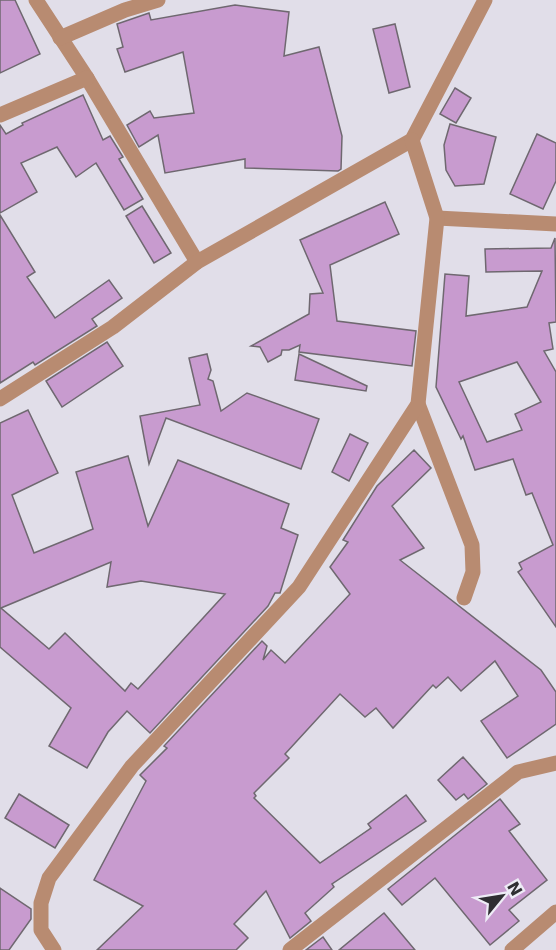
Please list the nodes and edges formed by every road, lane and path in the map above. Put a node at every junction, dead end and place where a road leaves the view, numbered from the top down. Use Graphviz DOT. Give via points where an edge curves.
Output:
graph roads {
  1 [pos="36,0"];
  2 [pos="158,0"];
  3 [pos="485,0"];
  4 [pos="60,38"];
  5 [pos="87,78"];
  6 [pos="0,115"];
  7 [pos="412,140"];
  8 [pos="437,218"];
  9 [pos="556,224"];
  10 [pos="197,262"];
  11 [pos="0,399"];
  12 [pos="418,404"];
  13 [pos="464,598"];
  14 [pos="556,763"];
  15 [pos="556,912"];
  16 [pos="54,950"];
  17 [pos="290,950"];
  18 [pos="512,950"];
  1 -- 4 [label="street"];
  2 -- 4 [label="street"];
  3 -- 7 [label="street"];
  4 -- 5 [label="street"];
  5 -- 6 [label="street"];
  5 -- 10 [label="street"];
  7 -- 8 [label="street"];
  7 -- 10 [label="street"];
  8 -- 9 [label="street"];
  8 -- 12 [label="street"];
  10 -- 11 [label="street" via="113,327"];
  12 -- 13 [label="street" via="472,545 473,572"];
  12 -- 16 [label="street" via="299,587 132,766 49,878 40,903 40,930"];
  14 -- 17 [label="street" via="518,772"];
  15 -- 18 [label="street"];
}
